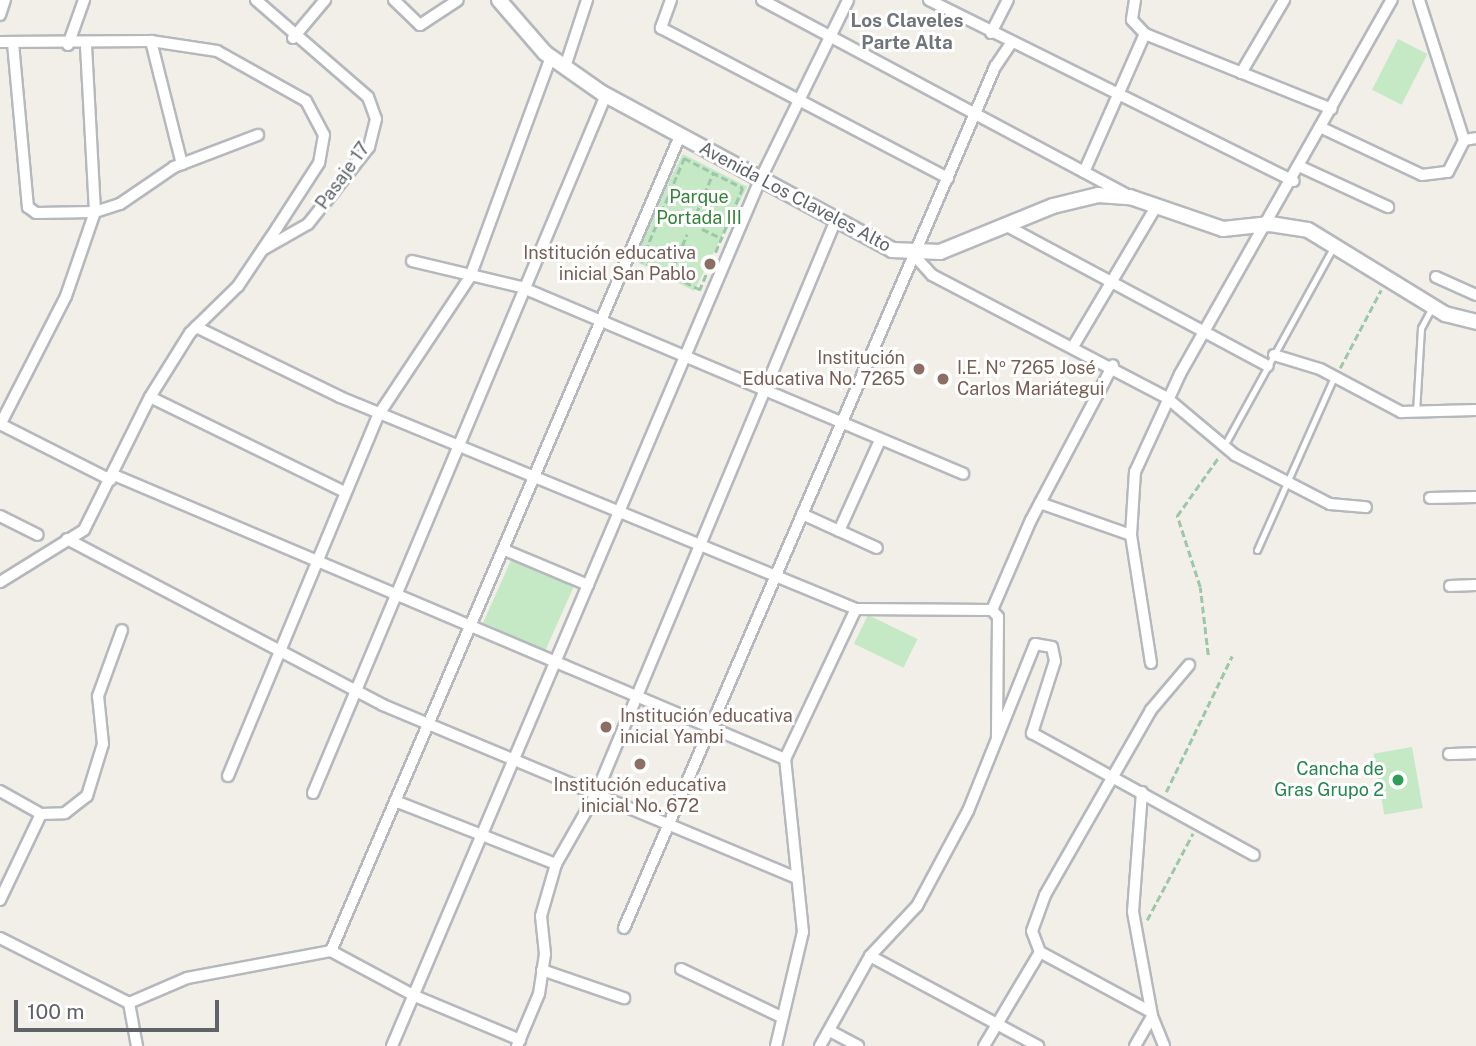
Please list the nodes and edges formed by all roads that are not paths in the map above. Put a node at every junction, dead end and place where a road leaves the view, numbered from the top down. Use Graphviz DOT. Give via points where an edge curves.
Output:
graph roads {
  1 [pos="5,0"];
  2 [pos="84,0"];
  3 [pos="256,0"];
  4 [pos="325,0"];
  5 [pos="394,0"];
  6 [pos="458,0"];
  7 [pos="499,0"];
  8 [pos="587,0"];
  9 [pos="671,0"];
  10 [pos="762,0"];
  11 [pos="848,0"];
  12 [pos="929,0"];
  13 [pos="1008,0"];
  14 [pos="1135,0"];
  15 [pos="1284,0"];
  16 [pos="1392,0"];
  17 [pos="1419,0"];
  18 [pos="0,15"];
  19 [pos="991,33"];
  20 [pos="1145,34"];
  21 [pos="293,38"];
  22 [pos="833,38"];
  23 [pos="151,41"];
  24 [pos="0,42"];
  25 [pos="13,43"];
  26 [pos="86,44"];
  27 [pos="68,45"];
  28 [pos="1010,45"];
  29 [pos="551,57"];
  30 [pos="565,67"];
  31 [pos="1241,74"];
  32 [pos="1114,94"];
  33 [pos="606,95"];
  34 [pos="801,100"];
  35 [pos="1332,109"];
  36 [pos="975,114"];
  37 [pos="1322,128"];
  38 [pos="258,135"];
  39 [pos="680,136"];
  40 [pos="1476,138"];
  41 [pos="1464,141"];
  42 [pos="182,164"];
  43 [pos="1301,167"];
  44 [pos="1084,172"];
  45 [pos="948,178"];
  46 [pos="760,180"];
  47 [pos="1293,181"];
  48 [pos="1130,197"];
  49 [pos="1156,207"];
  50 [pos="1388,207"];
  51 [pos="95,212"];
  52 [pos="835,222"];
  53 [pos="1270,223"];
  54 [pos="1005,225"];
  55 [pos="1334,246"];
  56 [pos="261,251"];
  57 [pos="914,255"];
  58 [pos="412,261"];
  59 [pos="1436,276"];
  60 [pos="470,277"];
  61 [pos="1112,281"];
  62 [pos="522,287"];
  63 [pos="1476,295"];
  64 [pos="1432,306"];
  65 [pos="603,322"];
  66 [pos="1476,322"];
  67 [pos="196,327"];
  68 [pos="1206,331"];
  69 [pos="1074,345"];
  70 [pos="1274,355"];
  71 [pos="686,356"];
  72 [pos="1113,365"];
  73 [pos="1268,366"];
  74 [pos="1335,377"];
  75 [pos="766,389"];
  76 [pos="150,397"];
  77 [pos="1167,398"];
  78 [pos="1476,410"];
  79 [pos="1416,412"];
  80 [pos="380,413"];
  81 [pos="0,424"];
  82 [pos="842,424"];
  83 [pos="880,440"];
  84 [pos="457,443"];
  85 [pos="1224,446"];
  86 [pos="963,474"];
  87 [pos="539,476"];
  88 [pos="113,477"];
  89 [pos="1290,482"];
  90 [pos="345,492"];
  91 [pos="1476,497"];
  92 [pos="1430,498"];
  93 [pos="1040,503"];
  94 [pos="1366,507"];
  95 [pos="621,508"];
  96 [pos="802,514"];
  97 [pos="0,516"];
  98 [pos="839,531"];
  99 [pos="38,535"];
  100 [pos="1131,535"];
  101 [pos="67,539"];
  102 [pos="700,540"];
  103 [pos="877,548"];
  104 [pos="1257,550"];
  105 [pos="507,551"];
  106 [pos="316,562"];
  107 [pos="777,572"];
  108 [pos="0,582"];
  109 [pos="588,585"];
  110 [pos="1476,585"];
  111 [pos="1450,586"];
  112 [pos="394,596"];
  113 [pos="856,609"];
  114 [pos="992,610"];
  115 [pos="122,630"];
  116 [pos="473,631"];
  117 [pos="278,653"];
  118 [pos="1151,663"];
  119 [pos="554,665"];
  120 [pos="1189,665"];
  121 [pos="355,691"];
  122 [pos="634,699"];
  123 [pos="431,724"];
  124 [pos="710,730"];
  125 [pos="997,737"];
  126 [pos="1476,753"];
  127 [pos="1449,754"];
  128 [pos="512,759"];
  129 [pos="785,759"];
  130 [pos="1111,775"];
  131 [pos="228,776"];
  132 [pos="0,791"];
  133 [pos="1142,792"];
  134 [pos="313,793"];
  135 [pos="596,794"];
  136 [pos="395,801"];
  137 [pos="41,814"];
  138 [pos="670,825"];
  139 [pos="478,835"];
  140 [pos="1254,855"];
  141 [pos="556,864"];
  142 [pos="797,878"];
  143 [pos="0,900"];
  144 [pos="624,928"];
  145 [pos="0,938"];
  146 [pos="331,951"];
  147 [pos="1040,952"];
  148 [pos="870,956"];
  149 [pos="681,969"];
  150 [pos="542,970"];
  151 [pos="415,996"];
  152 [pos="624,998"];
  153 [pos="129,1003"];
  154 [pos="1152,1014"];
  155 [pos="779,1016"];
  156 [pos="998,1024"];
  157 [pos="830,1031"];
  158 [pos="518,1043"];
  159 [pos="137,1046"];
  160 [pos="392,1046"];
  161 [pos="776,1046"];
  162 [pos="820,1046"];
  163 [pos="858,1046"];
  164 [pos="984,1046"];
  165 [pos="1038,1046"];
  166 [pos="1135,1046"];
  167 [pos="1164,1046"];
  1 -- 18 [label="street"];
  2 -- 27 [label="street"];
  3 -- 21 [label="street, Pasaje 17"];
  4 -- 21 [label="street"];
  5 -- 6 [label="street" via="420,25"];
  7 -- 29 [label="street, Avenida Los Claveles Alto"];
  8 -- 30 [label="street"];
  9 -- 34 [label="street" via="661,28"];
  10 -- 22 [label="street"];
  11 -- 22 [label="street"];
  12 -- 19 [label="street"];
  13 -- 19 [label="street"];
  14 -- 20 [label="street" via="1132,20"];
  15 -- 31 [label="street"];
  16 -- 35 [label="street"];
  17 -- 41 [label="street"];
  19 -- 28 [label="street"];
  20 -- 31 [label="street"];
  20 -- 32 [label="street"];
  21 -- 56 [label="street, Pasaje 17" via="368,97 376,119 369,147 307,224"];
  22 -- 34 [label="street"];
  22 -- 36 [label="street"];
  23 -- 26 [label="street"];
  23 -- 42 [label="street"];
  23 -- 56 [label="street" via="217,51 306,101 324,135 319,163"];
  24 -- 25 [label="street"];
  25 -- 27 [label="street"];
  25 -- 51 [label="street" via="28,207 36,213"];
  26 -- 27 [label="street"];
  26 -- 51 [label="street"];
  28 -- 32 [label="street"];
  28 -- 36 [label="street"];
  29 -- 30 [label="street, Avenida Los Claveles Alto"];
  29 -- 60 [label="street"];
  30 -- 33 [label="street, Avenida Los Claveles Alto"];
  31 -- 35 [label="street"];
  32 -- 44 [label="street"];
  32 -- 47 [label="street"];
  33 -- 39 [label="street, Avenida Los Claveles Alto"];
  33 -- 62 [label="street"];
  34 -- 45 [label="street"];
  34 -- 46 [label="street"];
  35 -- 37 [label="street"];
  36 -- 44 [label="street"];
  36 -- 45 [label="street"];
  37 -- 41 [label="street" via="1422,175 1448,172"];
  37 -- 43 [label="street"];
  38 -- 42 [label="street"];
  39 -- 46 [label="street, Avenida Los Claveles Alto"];
  39 -- 65 [label="street"];
  40 -- 41 [label="street"];
  42 -- 51 [label="street" via="120,204"];
  43 -- 47 [label="street"];
  43 -- 50 [label="street"];
  44 -- 48 [label="street"];
  45 -- 57 [label="street"];
  46 -- 52 [label="street, Avenida Los Claveles Alto"];
  46 -- 71 [label="street"];
  47 -- 53 [label="street"];
  48 -- 49 [label="street, Avenida Los Claveles Alto"];
  48 -- 54 [label="street, Avenida Los Claveles Alto" via="1098,195"];
  49 -- 53 [label="street, Avenida Los Claveles Alto" via="1223,229"];
  49 -- 61 [label="street"];
  51 -- 81 [label="street" via="65,296"];
  52 -- 57 [label="street, Avenida Los Claveles Alto"];
  52 -- 75 [label="street"];
  53 -- 55 [label="street, Avenida Los Claveles Alto" via="1308,230"];
  53 -- 68 [label="street"];
  54 -- 57 [label="street, Avenida Los Claveles Alto" via="940,252"];
  54 -- 61 [label="street"];
  55 -- 64 [label="street, Avenida Los Claveles Alto"];
  55 -- 70 [label="lane"];
  56 -- 67 [label="street" via="238,286"];
  57 -- 69 [label="street" via="932,275"];
  57 -- 82 [label="street"];
  58 -- 60 [label="street"];
  59 -- 63 [label="street"];
  60 -- 62 [label="street" via="487,275"];
  60 -- 80 [label="street"];
  61 -- 68 [label="street"];
  61 -- 69 [label="street"];
  62 -- 65 [label="street"];
  62 -- 84 [label="street"];
  64 -- 66 [label="street, Avenida Los Claveles Alto"];
  64 -- 79 [label="lane" via="1421,328"];
  65 -- 71 [label="street"];
  65 -- 87 [label="street"];
  67 -- 76 [label="street"];
  67 -- 80 [label="street"];
  68 -- 73 [label="street"];
  68 -- 77 [label="street"];
  69 -- 72 [label="street"];
  70 -- 73 [label="lane"];
  70 -- 74 [label="street"];
  71 -- 75 [label="street"];
  71 -- 95 [label="street"];
  72 -- 77 [label="street"];
  72 -- 93 [label="street"];
  73 -- 85 [label="lane"];
  74 -- 79 [label="street" via="1381,405"];
  74 -- 89 [label="lane"];
  75 -- 82 [label="street"];
  75 -- 102 [label="street"];
  76 -- 88 [label="street"];
  76 -- 90 [label="street"];
  77 -- 85 [label="street"];
  77 -- 100 [label="street" via="1135,472"];
  78 -- 79 [label="street"];
  80 -- 84 [label="street"];
  80 -- 90 [label="street"];
  81 -- 88 [label="street"];
  82 -- 83 [label="street"];
  82 -- 96 [label="street"];
  83 -- 86 [label="street"];
  83 -- 98 [label="street"];
  84 -- 87 [label="street"];
  84 -- 112 [label="street"];
  85 -- 89 [label="street"];
  87 -- 95 [label="street"];
  87 -- 105 [label="street"];
  88 -- 101 [label="street" via="84,530"];
  88 -- 106 [label="street"];
  89 -- 94 [label="street" via="1330,504"];
  89 -- 104 [label="lane"];
  90 -- 106 [label="street"];
  91 -- 92 [label="street"];
  93 -- 100 [label="street"];
  93 -- 114 [label="street"];
  95 -- 102 [label="street"];
  95 -- 109 [label="street"];
  96 -- 98 [label="street"];
  96 -- 107 [label="street"];
  97 -- 99 [label="street"];
  98 -- 103 [label="street"];
  100 -- 118 [label="street"];
  101 -- 108 [label="street"];
  101 -- 117 [label="street" via="247,629"];
  102 -- 107 [label="street"];
  102 -- 122 [label="street"];
  105 -- 109 [label="street"];
  105 -- 116 [label="street"];
  106 -- 112 [label="street"];
  106 -- 117 [label="street"];
  107 -- 113 [label="street"];
  107 -- 124 [label="street"];
  109 -- 119 [label="street"];
  110 -- 111 [label="street"];
  112 -- 116 [label="street"];
  112 -- 121 [label="street"];
  113 -- 114 [label="street"];
  113 -- 129 [label="street"];
  114 -- 125 [label="street" via="998,617"];
  115 -- 137 [label="street" via="98,696 103,744 86,796 65,813"];
  116 -- 119 [label="street"];
  116 -- 123 [label="street"];
  117 -- 121 [label="street"];
  117 -- 131 [label="street"];
  119 -- 122 [label="street"];
  119 -- 128 [label="street"];
  120 -- 130 [label="street" via="1151,710"];
  121 -- 123 [label="street"];
  121 -- 134 [label="street"];
  122 -- 124 [label="street"];
  122 -- 135 [label="street"];
  123 -- 128 [label="street"];
  123 -- 136 [label="street"];
  124 -- 129 [label="street"];
  124 -- 138 [label="street"];
  125 -- 130 [label="street" via="1035,645 1052,647 1055,661 1029,730"];
  125 -- 148 [label="street" via="968,811 916,906"];
  126 -- 127 [label="street"];
  128 -- 135 [label="street"];
  128 -- 139 [label="street"];
  129 -- 142 [label="street"];
  130 -- 133 [label="street"];
  130 -- 147 [label="street" via="1045,895 1032,931"];
  132 -- 137 [label="street"];
  133 -- 140 [label="street"];
  133 -- 154 [label="street" via="1133,912"];
  135 -- 138 [label="street"];
  135 -- 141 [label="street"];
  136 -- 139 [label="street"];
  136 -- 146 [label="street"];
  137 -- 143 [label="street"];
  138 -- 142 [label="street"];
  138 -- 144 [label="street"];
  139 -- 141 [label="street"];
  139 -- 151 [label="street"];
  141 -- 150 [label="street" via="541,916"];
  142 -- 155 [label="street" via="803,932"];
  145 -- 153 [label="street"];
  146 -- 151 [label="street"];
  146 -- 153 [label="street" via="187,978"];
  147 -- 154 [label="street"];
  147 -- 156 [label="street"];
  148 -- 156 [label="street"];
  148 -- 157 [label="street"];
  149 -- 155 [label="street"];
  150 -- 152 [label="street"];
  150 -- 158 [label="street"];
  151 -- 158 [label="street"];
  151 -- 160 [label="street"];
  153 -- 159 [label="street"];
  154 -- 166 [label="street"];
  154 -- 167 [label="street"];
  155 -- 161 [label="street"];
  156 -- 164 [label="street"];
  156 -- 165 [label="street"];
  157 -- 162 [label="street"];
  157 -- 163 [label="street"];
}
